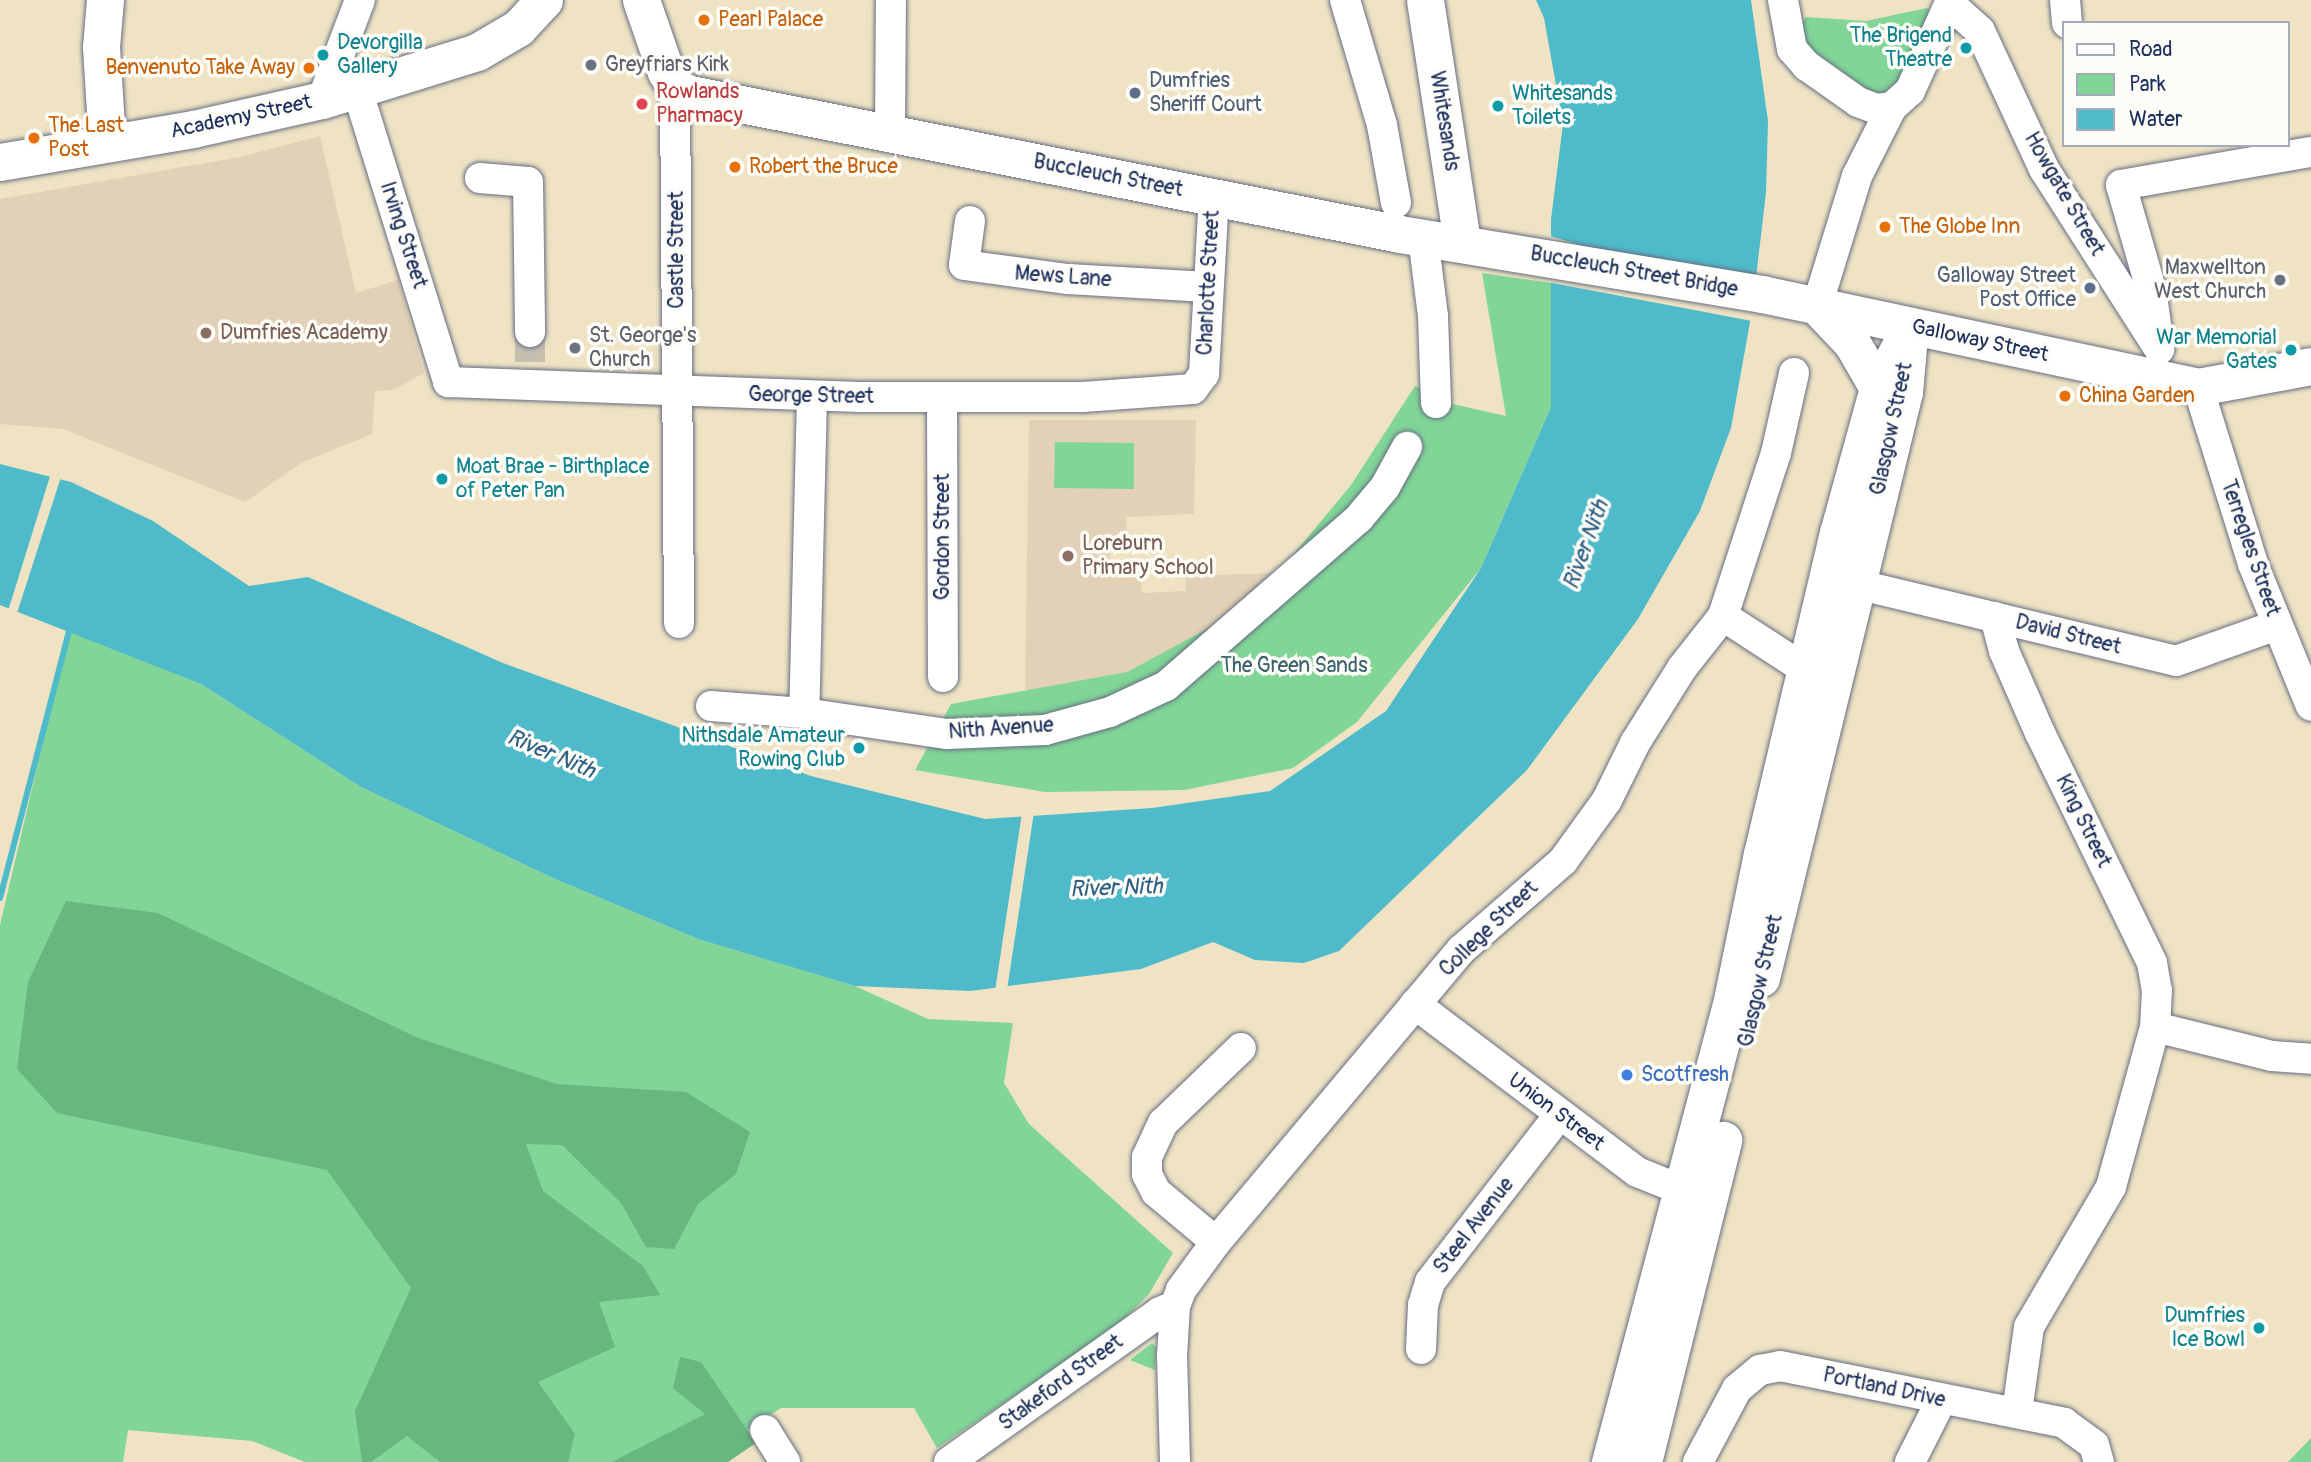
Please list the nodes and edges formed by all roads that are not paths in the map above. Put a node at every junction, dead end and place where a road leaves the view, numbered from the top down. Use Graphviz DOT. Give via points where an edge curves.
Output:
graph roads {
  1 [pos="105,0"];
  2 [pos="360,0"];
  3 [pos="544,0"];
  4 [pos="891,0"];
  5 [pos="1345,0"];
  6 [pos="1425,0"];
  7 [pos="1783,0"];
  8 [pos="2065,0"];
  9 [pos="1951,2"];
  10 [pos="652,10"];
  11 [pos="2067,21"];
  12 [pos="675,87"];
  13 [pos="357,89"];
  14 [pos="322,100"];
  15 [pos="1892,107"];
  16 [pos="890,133"];
  17 [pos="107,143"];
  18 [pos="2311,152"];
  19 [pos="0,162"];
  20 [pos="480,178"];
  21 [pos="1214,196"];
  22 [pos="1396,202"];
  23 [pos="970,221"];
  24 [pos="1423,237"];
  25 [pos="1462,242"];
  26 [pos="1505,249"];
  27 [pos="1208,286"];
  28 [pos="1762,294"];
  29 [pos="1817,306"];
  30 [pos="1910,327"];
  31 [pos="530,332"];
  32 [pos="2160,349"];
  33 [pos="2311,366"];
  34 [pos="1794,373"];
  35 [pos="448,382"];
  36 [pos="2186,384"];
  37 [pos="1878,388"];
  38 [pos="1174,391"];
  39 [pos="677,393"];
  40 [pos="812,396"];
  41 [pos="942,397"];
  42 [pos="1436,403"];
  43 [pos="1407,447"];
  44 [pos="1856,584"];
  45 [pos="1723,616"];
  46 [pos="1995,617"];
  47 [pos="679,623"];
  48 [pos="2277,625"];
  49 [pos="1806,670"];
  50 [pos="943,677"];
  51 [pos="711,706"];
  52 [pos="2311,706"];
  53 [pos="804,713"];
  54 [pos="1415,1004"];
  55 [pos="2155,1027"];
  56 [pos="1241,1048"];
  57 [pos="2311,1059"];
  58 [pos="1559,1115"];
  59 [pos="1697,1196"];
  60 [pos="1216,1242"];
  61 [pos="1175,1306"];
  62 [pos="1421,1349"];
  63 [pos="1941,1401"];
  64 [pos="2017,1411"];
  65 [pos="765,1430"];
  66 [pos="785,1462"];
  67 [pos="949,1462"];
  68 [pos="1175,1462"];
  69 [pos="1610,1462"];
  70 [pos="1643,1462"];
  71 [pos="1698,1462"];
  72 [pos="1910,1462"];
  73 [pos="2099,1462"];
  1 -- 17 [label="main road" via="101,47"];
  2 -- 14 [label="street"];
  3 -- 13 [label="main road, Academy Street" via="518,28 477,52"];
  4 -- 16 [label="street"];
  5 -- 22 [label="street" via="1382,125"];
  6 -- 25 [label="main road, Whitesands"];
  7 -- 15 [label="street" via="1792,49 1807,66 1858,102"];
  8 -- 11 [label="street"];
  9 -- 15 [label="street" via="1910,91"];
  9 -- 32 [label="street, Howgate Street" via="1980,30 2044,169"];
  10 -- 12 [label="main road"];
  12 -- 16 [label="main road, Buccleuch Street"];
  12 -- 39 [label="street, Castle Street"];
  13 -- 14 [label="main road, Academy Street"];
  13 -- 35 [label="street, Irving Street"];
  14 -- 17 [label="main road, Academy Street"];
  15 -- 29 [label="street" via="1857,176"];
  16 -- 21 [label="main road, Buccleuch Street"];
  17 -- 19 [label="main road, Academy Street"];
  18 -- 32 [label="street" via="2121,185 2151,289"];
  20 -- 31 [label="street" via="528,182"];
  21 -- 24 [label="main road, Buccleuch Street"];
  21 -- 27 [label="street, Charlotte Street"];
  23 -- 27 [label="street, Mews Lane" via="964,265 1068,279"];
  24 -- 25 [label="main road, Buccleuch Street"];
  24 -- 42 [label="street" via="1433,316"];
  25 -- 26 [label="main road, Buccleuch Street"];
  26 -- 28 [label="main road, Buccleuch Street Bridge"];
  27 -- 38 [label="street, Charlotte Street" via="1204,374 1193,389"];
  28 -- 29 [label="main road, Galloway Street"];
  29 -- 30 [label="main road, Galloway Street"];
  29 -- 37 [label="main road" via="1852,343"];
  30 -- 36 [label="main road, Galloway Street"];
  30 -- 37 [label="main road, Glasgow Street"];
  30 -- 44 [label="main road, Glasgow Street" via="1904,391"];
  32 -- 36 [label="street, Terregles Street"];
  33 -- 36 [label="main road"];
  34 -- 45 [label="street, College Street" via="1776,453"];
  35 -- 39 [label="street, George Street" via="529,375"];
  36 -- 48 [label="street, Terregles Street"];
  37 -- 49 [label="main road, Glasgow Street"];
  38 -- 41 [label="street, George Street" via="1083,397"];
  39 -- 40 [label="street, George Street"];
  39 -- 47 [label="street, Castle Street"];
  40 -- 41 [label="street, George Street"];
  40 -- 53 [label="street"];
  41 -- 50 [label="street, Gordon Street"];
  43 -- 53 [label="street, Nith Avenue" via="1385,487 1359,518 1243,622 1166,686 1110,712 1045,730 947,734"];
  44 -- 46 [label="street, David Street"];
  44 -- 59 [label="main road, Glasgow Street"];
  45 -- 49 [label="street"];
  45 -- 54 [label="street, College Street" via="1682,668 1635,743 1607,800 1563,861 1461,950"];
  46 -- 48 [label="street, David Street" via="2176,661"];
  46 -- 55 [label="street, King Street" via="2004,652 2035,721 2152,963"];
  48 -- 52 [label="street, Terregles Street"];
  49 -- 59 [label="main road, Glasgow Street"];
  51 -- 53 [label="street, Nith Avenue"];
  54 -- 58 [label="street, Union Street"];
  54 -- 60 [label="street, College Street"];
  55 -- 57 [label="street" via="2272,1056"];
  55 -- 64 [label="street, King Street" via="2111,1187 2029,1327"];
  56 -- 60 [label="street" via="1163,1123 1147,1157 1147,1174 1156,1192"];
  58 -- 59 [label="street, Union Street" via="1637,1172"];
  58 -- 62 [label="street, Steel Avenue" via="1430,1282 1423,1305"];
  59 -- 69 [label="main road"];
  59 -- 70 [label="main road"];
  60 -- 61 [label="street, College Street"];
  61 -- 67 [label="street, Stakeford Street" via="1160,1312"];
  61 -- 68 [label="street"];
  63 -- 64 [label="street, Portland Drive"];
  63 -- 71 [label="street, Portland Drive" via="1780,1366 1760,1370 1737,1388"];
  63 -- 72 [label="street"];
  64 -- 73 [label="street, Portland Drive" via="2081,1432 2094,1445"];
  65 -- 66 [label="street"];
}
